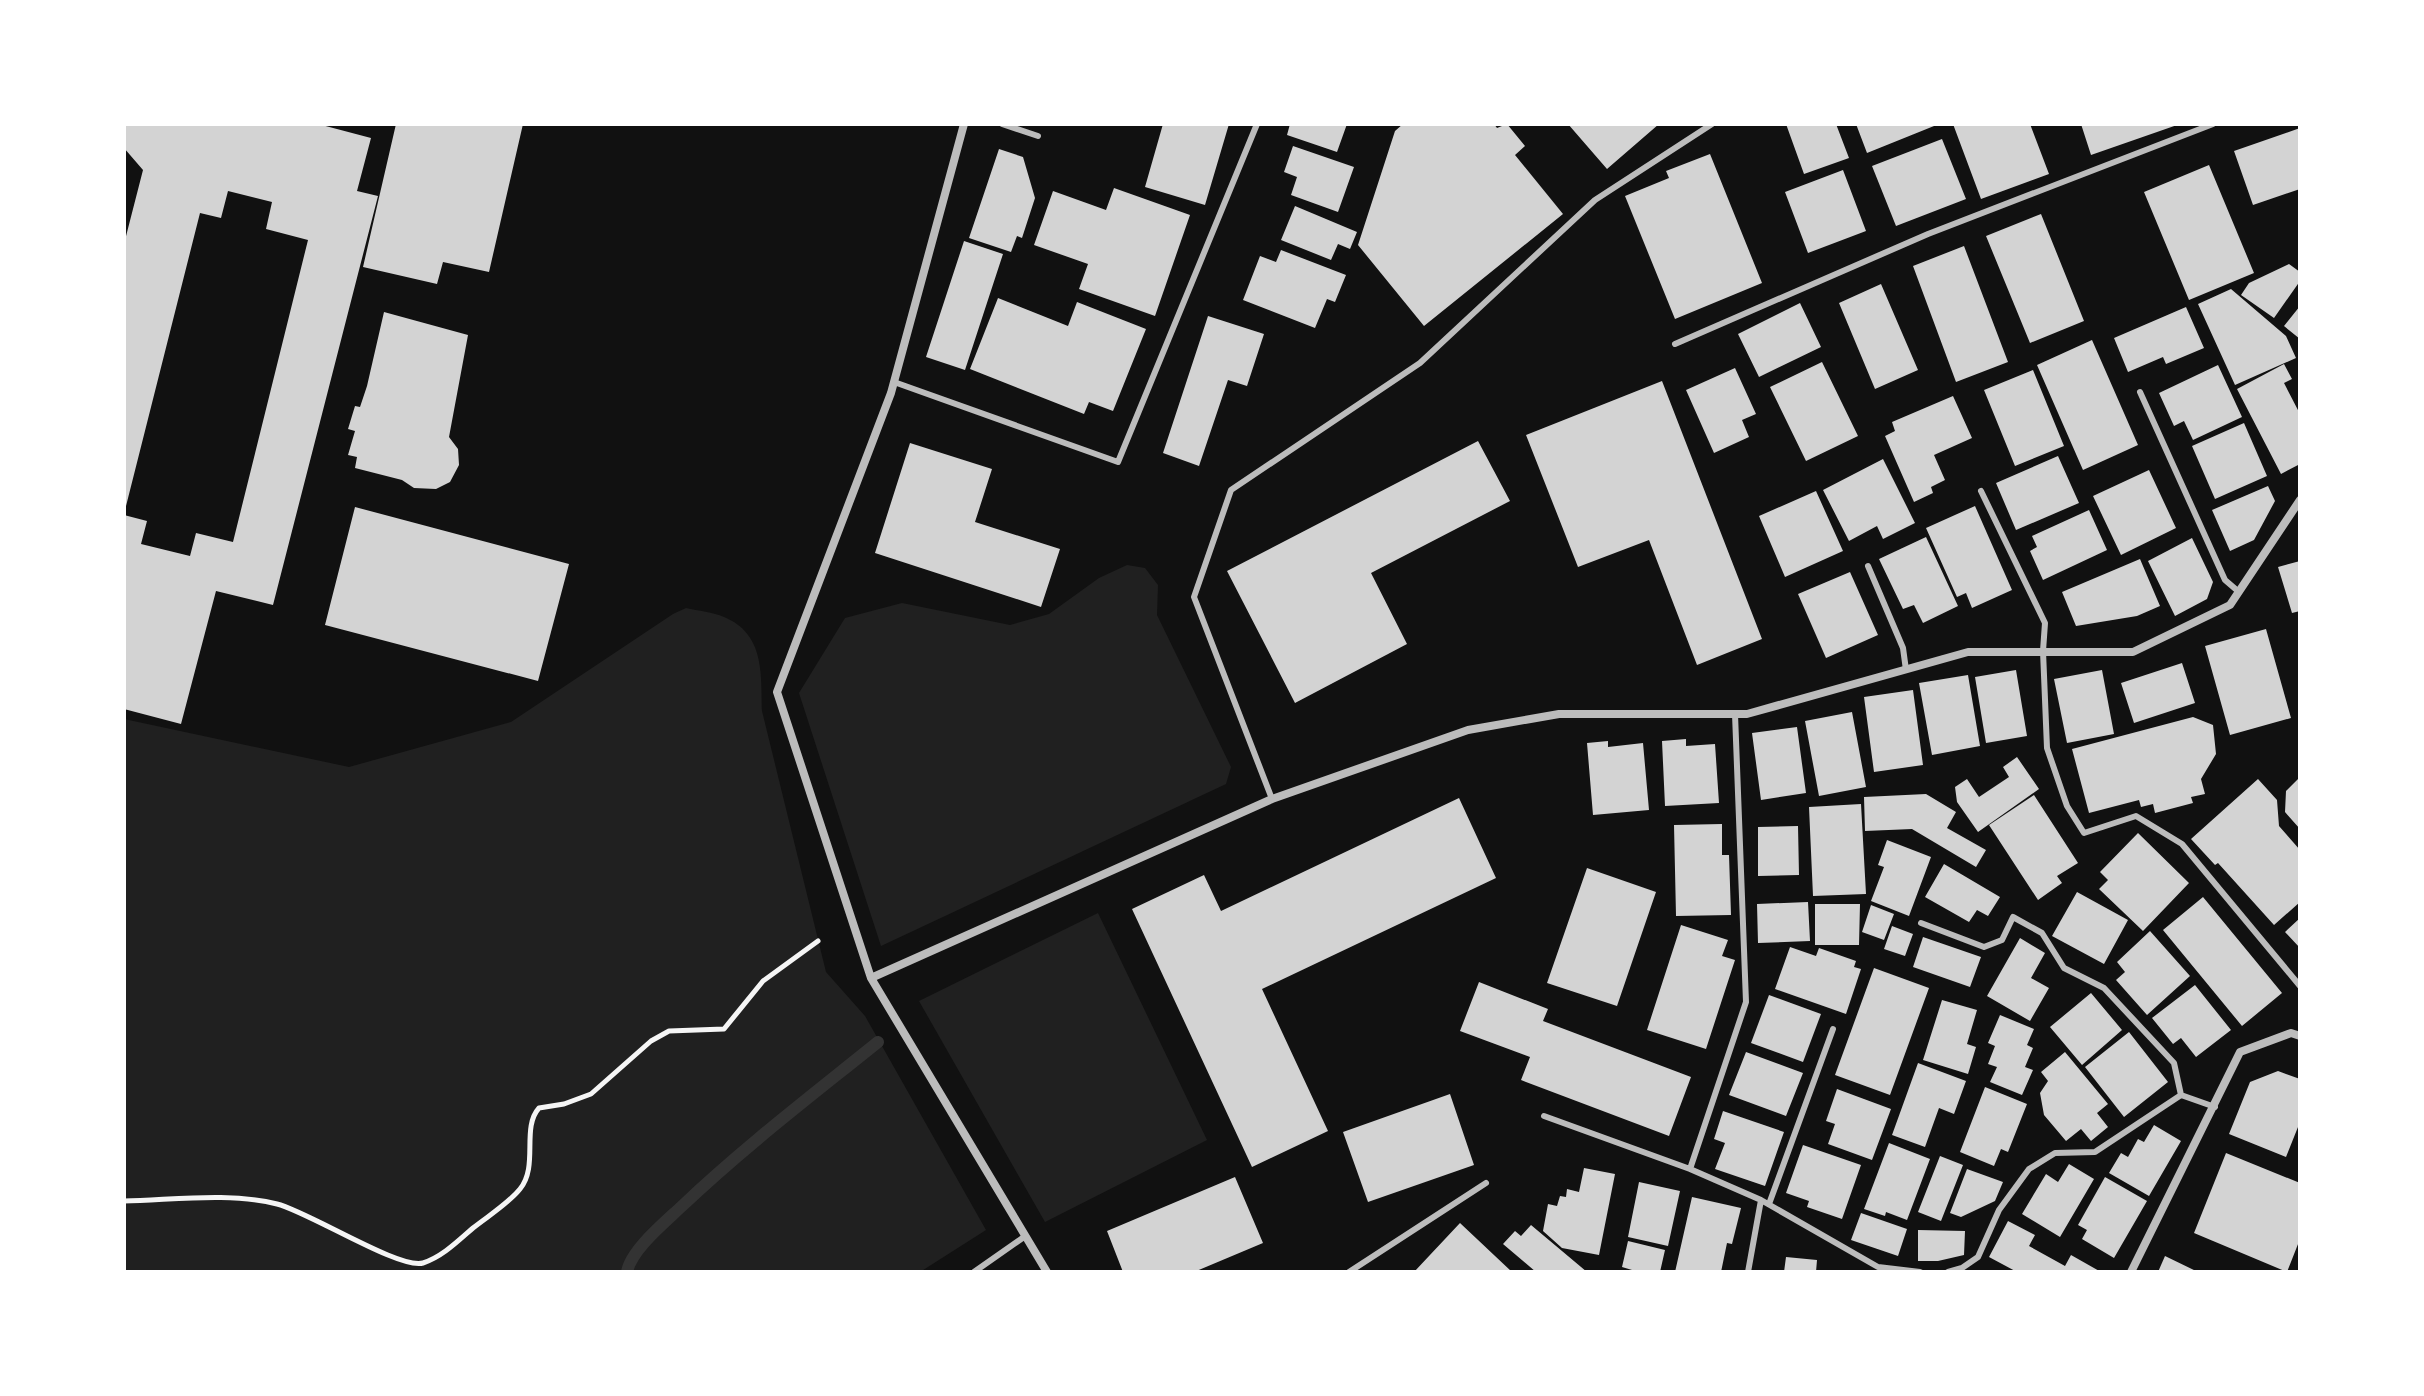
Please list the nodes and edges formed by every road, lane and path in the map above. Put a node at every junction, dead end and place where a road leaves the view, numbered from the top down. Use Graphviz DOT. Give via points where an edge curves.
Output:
graph roads {
  1 [pos="964,124"];
  2 [pos="1002,124"];
  3 [pos="1257,124"];
  4 [pos="1712,124"];
  5 [pos="2213,124"];
  6 [pos="1038,136"];
  7 [pos="1675,344"];
  8 [pos="894,382"];
  9 [pos="2140,392"];
  10 [pos="1981,491"];
  11 [pos="2300,500"];
  12 [pos="1868,566"];
  13 [pos="2239,592"];
  14 [pos="2043,651"];
  15 [pos="1906,670"];
  16 [pos="1735,714"];
  17 [pos="1272,799"];
  18 [pos="1921,923"];
  19 [pos="818,941"];
  20 [pos="871,978"];
  21 [pos="2300,986"];
  22 [pos="1833,1029"];
  23 [pos="2300,1036"];
  24 [pos="2181,1095"];
  25 [pos="2215,1107"];
  26 [pos="1544,1116"];
  27 [pos="1690,1169"];
  28 [pos="1486,1183"];
  29 [pos="1761,1200"];
  30 [pos="124,1201"];
  31 [pos="1769,1204"];
  32 [pos="1024,1237"];
  33 [pos="974,1272"];
  34 [pos="1047,1272"];
  35 [pos="1349,1272"];
  36 [pos="1748,1272"];
  37 [pos="1920,1272"];
  38 [pos="1948,1272"];
  39 [pos="2131,1272"];
  1 -- 8 [label="street"];
  2 -- 6 [label="lane"];
  3 -- 8 [label="lane" via="1118,462"];
  4 -- 17 [label="lane" via="1595,200 1420,363 1231,490 1194,597"];
  5 -- 7 [label="lane" via="1928,234"];
  8 -- 20 [label="street" via="777,692"];
  9 -- 13 [label="lane" via="2225,580"];
  10 -- 14 [label="lane" via="2045,623"];
  11 -- 13 [label="street"];
  12 -- 15 [label="lane" via="1903,648"];
  13 -- 14 [label="street" via="2230,605 2133,652"];
  14 -- 15 [label="street" via="1968,652"];
  14 -- 21 [label="lane" via="2047,748 2067,806 2084,833 2136,816 2182,844"];
  15 -- 16 [label="street"];
  16 -- 17 [label="street" via="1559,714 1480,728"];
  16 -- 27 [label="lane" via="1746,1002"];
  17 -- 20 [label="street"];
  18 -- 24 [label="lane" via="1984,947 2002,940 2013,917 2042,933 2064,968 2104,988 2174,1063"];
  19 -- 30 [label="path" via="763,981 724,1029 669,1031 591,1094 539,1108 533,1115 530,1162 522,1188 442,1254 420,1264 397,1260 277,1204 234,1198"];
  20 -- 32 [label="street"];
  22 -- 31 [label="lane"];
  23 -- 25 [label="street" via="2291,1033 2240,1052"];
  24 -- 25 [label="lane"];
  24 -- 38 [label="lane" via="2095,1152 2055,1153 2029,1169 1999,1210 1978,1257"];
  25 -- 39 [label="street"];
  26 -- 27 [label="lane"];
  27 -- 29 [label="lane"];
  28 -- 35 [label="lane"];
  29 -- 31 [label="lane"];
  29 -- 36 [label="lane"];
  31 -- 37 [label="lane" via="1878,1267"];
  32 -- 33 [label="lane"];
  32 -- 34 [label="street"];
}
